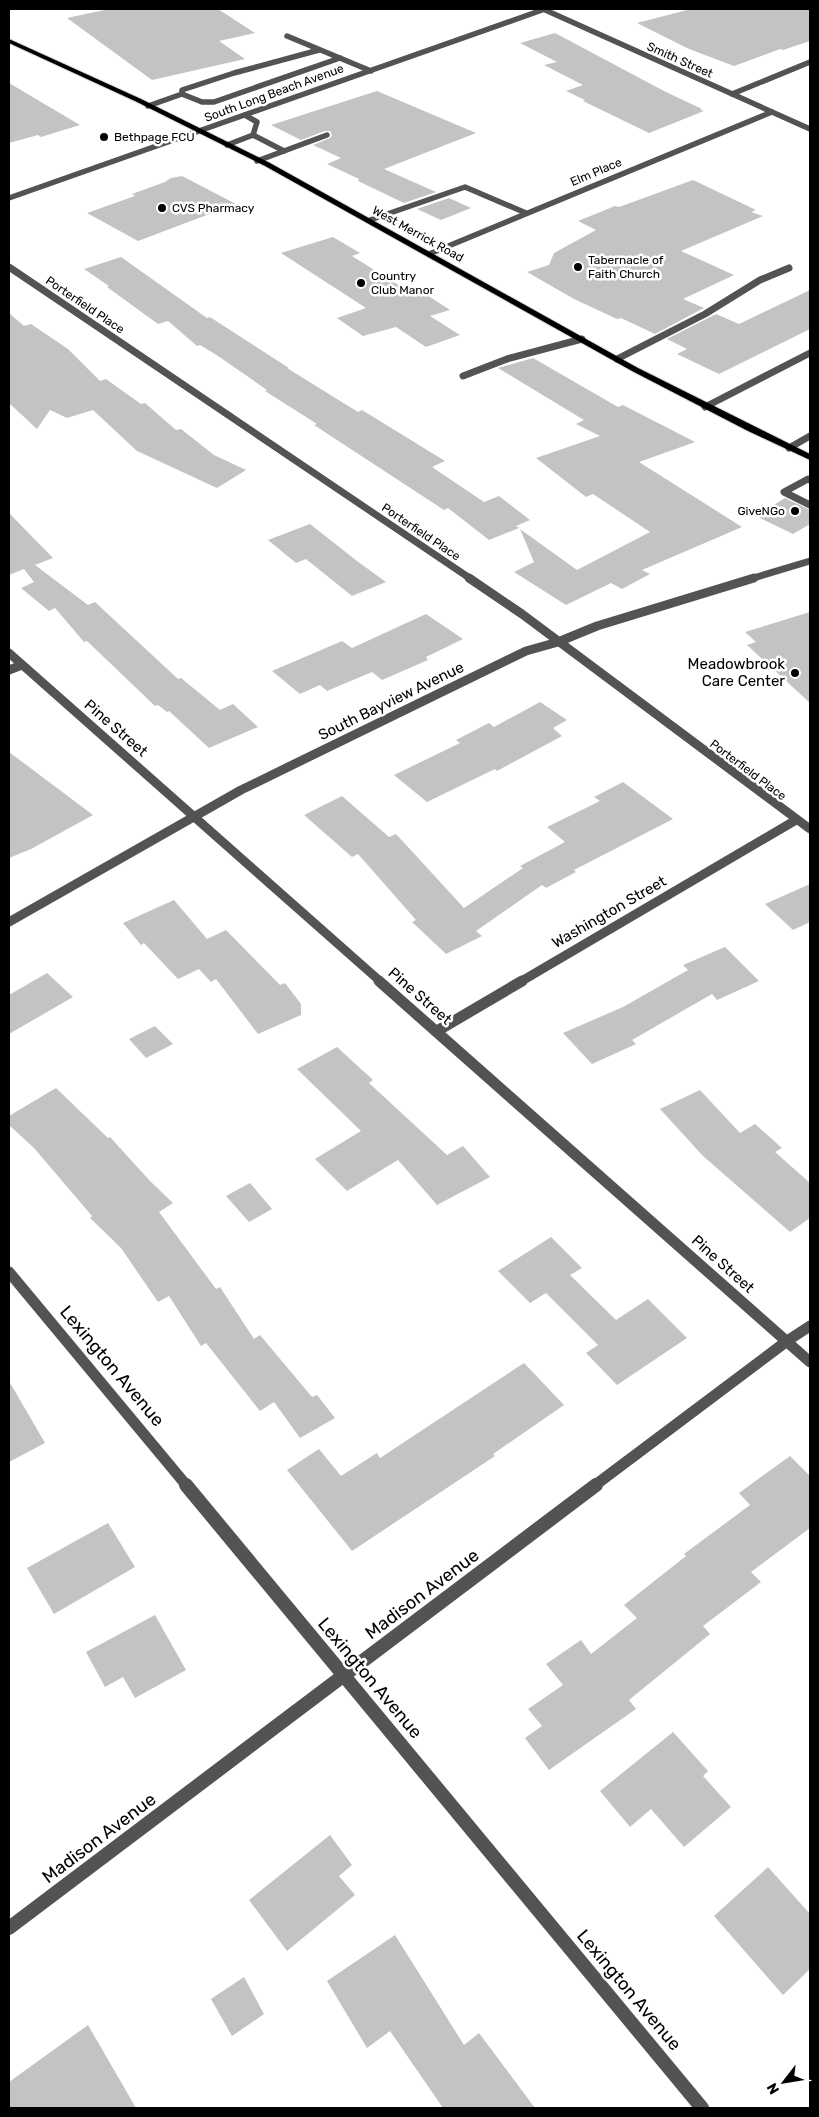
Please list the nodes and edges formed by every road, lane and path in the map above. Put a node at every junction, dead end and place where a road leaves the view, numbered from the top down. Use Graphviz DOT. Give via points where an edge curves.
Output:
graph roads {
  1 [pos="544,9"];
  2 [pos="286,36"];
  3 [pos="9,41"];
  4 [pos="318,50"];
  5 [pos="340,58"];
  6 [pos="810,62"];
  7 [pos="371,70"];
  8 [pos="182,94"];
  9 [pos="732,94"];
  10 [pos="148,106"];
  11 [pos="772,112"];
  12 [pos="245,115"];
  13 [pos="810,129"];
  14 [pos="200,131"];
  15 [pos="253,135"];
  16 [pos="327,135"];
  17 [pos="227,145"];
  18 [pos="284,151"];
  19 [pos="257,161"];
  20 [pos="9,198"];
  21 [pos="526,213"];
  22 [pos="370,220"];
  23 [pos="430,254"];
  24 [pos="9,267"];
  25 [pos="789,268"];
  26 [pos="582,339"];
  27 [pos="810,353"];
  28 [pos="617,359"];
  29 [pos="463,376"];
  30 [pos="705,407"];
  31 [pos="810,436"];
  32 [pos="789,448"];
  33 [pos="810,457"];
  34 [pos="810,477"];
  35 [pos="810,504"];
  36 [pos="810,561"];
  37 [pos="558,642"];
  38 [pos="9,653"];
  39 [pos="22,664"];
  40 [pos="9,670"];
  41 [pos="195,817"];
  42 [pos="796,820"];
  43 [pos="810,829"];
  44 [pos="9,922"];
  45 [pos="437,1031"];
  46 [pos="9,1272"];
  47 [pos="810,1326"];
  48 [pos="786,1341"];
  49 [pos="810,1362"];
  50 [pos="344,1675"];
  51 [pos="9,1928"];
  52 [pos="702,2108"];
  1 -- 7 [label="street, South Long Beach Avenue"];
  1 -- 9 [label="street, Smith Street"];
  2 -- 4 [label="street"];
  3 -- 10 [label="main road, West Merrick Road"];
  4 -- 5 [label="street"];
  4 -- 8 [label="street" via="234,73 182,90"];
  5 -- 7 [label="street"];
  5 -- 8 [label="street" via="214,102 202,102"];
  6 -- 9 [label="street"];
  7 -- 12 [label="street, South Long Beach Avenue"];
  8 -- 10 [label="street"];
  9 -- 11 [label="street, Smith Street"];
  10 -- 14 [label="main road, West Merrick Road"];
  11 -- 13 [label="street, Smith Street"];
  11 -- 21 [label="street, Elm Place"];
  12 -- 14 [label="street, South Long Beach Avenue"];
  12 -- 15 [label="street" via="257,122"];
  14 -- 17 [label="main road, West Merrick Road"];
  14 -- 20 [label="street, South Long Beach Avenue"];
  15 -- 17 [label="street"];
  15 -- 18 [label="street"];
  16 -- 18 [label="street"];
  17 -- 19 [label="main road, West Merrick Road"];
  18 -- 19 [label="street"];
  19 -- 22 [label="main road, West Merrick Road"];
  21 -- 22 [label="street" via="465,186"];
  21 -- 23 [label="street, Elm Place"];
  22 -- 23 [label="main road, West Merrick Road"];
  23 -- 26 [label="main road, West Merrick Road"];
  24 -- 37 [label="street, Porterfield Place" via="522,614"];
  25 -- 28 [label="street" via="760,280 705,314"];
  26 -- 28 [label="main road, West Merrick Road"];
  26 -- 29 [label="street" via="492,363"];
  27 -- 30 [label="street"];
  28 -- 30 [label="main road, West Merrick Road"];
  30 -- 32 [label="main road, West Merrick Road"];
  31 -- 32 [label="street"];
  32 -- 33 [label="main road, West Merrick Road"];
  34 -- 35 [label="street" via="784,492"];
  36 -- 37 [label="street, South Bayview Avenue" via="597,626"];
  37 -- 41 [label="street, South Bayview Avenue" via="517,655 241,790"];
  37 -- 42 [label="street, Porterfield Place"];
  38 -- 39 [label="street, Pine Street"];
  39 -- 40 [label="street"];
  39 -- 41 [label="street, Pine Street"];
  41 -- 44 [label="street, South Bayview Avenue"];
  41 -- 45 [label="street, Pine Street"];
  42 -- 43 [label="street, Porterfield Place"];
  42 -- 45 [label="street, Washington Street"];
  45 -- 48 [label="street, Pine Street"];
  46 -- 50 [label="street, Lexington Avenue"];
  47 -- 48 [label="street, Madison Avenue"];
  48 -- 49 [label="street, Pine Street"];
  48 -- 50 [label="street, Madison Avenue"];
  50 -- 51 [label="street, Madison Avenue"];
  50 -- 52 [label="street, Lexington Avenue"];
}
